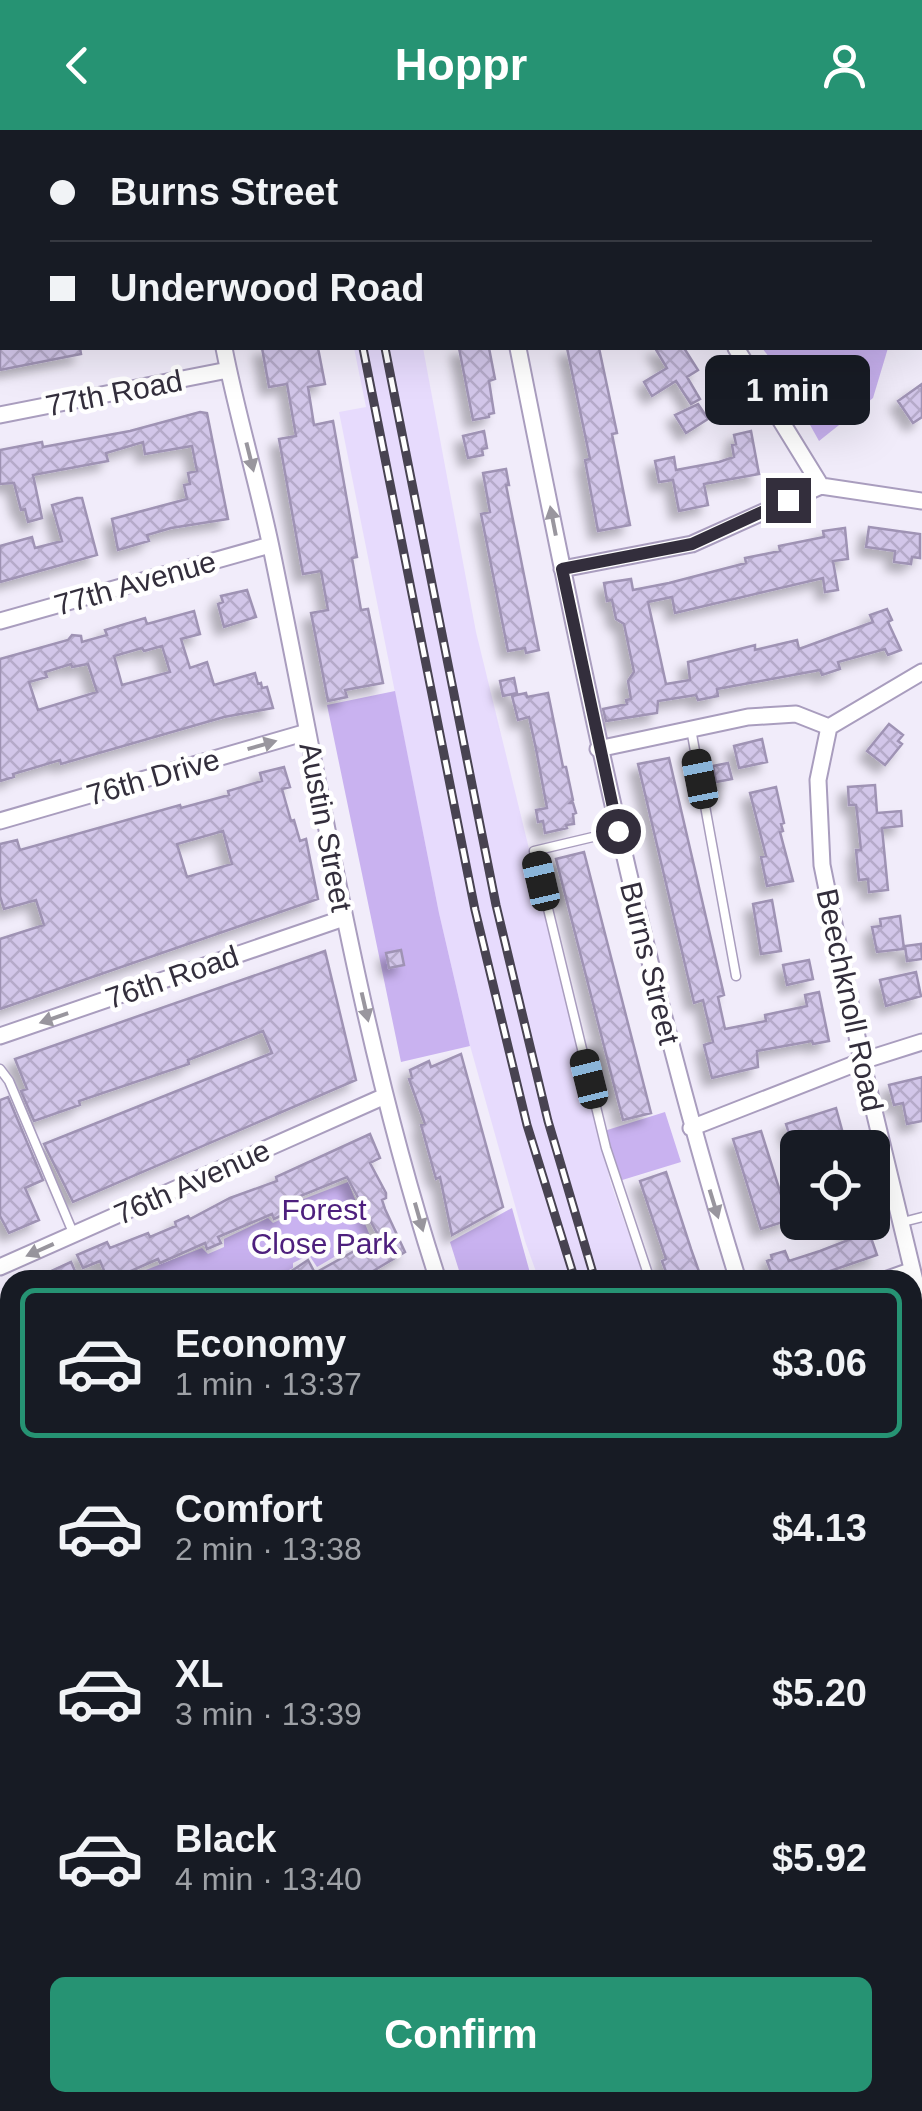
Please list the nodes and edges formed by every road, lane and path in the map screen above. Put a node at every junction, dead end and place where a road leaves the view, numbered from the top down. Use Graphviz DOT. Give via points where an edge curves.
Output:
graph roads {
  1 [pos="224,350"];
  2 [pos="518,350"];
  3 [pos="737,350"];
  4 [pos="228,370"];
  5 [pos="0,415"];
  6 [pos="820,486"];
  7 [pos="922,501"];
  8 [pos="270,545"];
  9 [pos="562,569"];
  10 [pos="0,621"];
  11 [pos="922,672"];
  12 [pos="829,727"];
  13 [pos="691,729"];
  14 [pos="307,732"];
  15 [pos="598,749"];
  16 [pos="0,821"];
  17 [pos="618,831"];
  18 [pos="344,918"];
  19 [pos="736,976"];
  20 [pos="0,1036"];
  21 [pos="922,1042"];
  22 [pos="862,1061"];
  23 [pos="0,1069"];
  24 [pos="385,1096"];
  25 [pos="691,1128"];
  26 [pos="922,1217"];
  27 [pos="899,1224"];
  28 [pos="74,1234"];
  29 [pos="0,1268"];
  30 [pos="429,1270"];
  31 [pos="647,1270"];
  32 [pos="735,1270"];
  33 [pos="910,1270"];
  1 -- 4 [label="street, Austin Street"];
  9 -- 2 [label="street, Burns Street, one-way"];
  3 -- 6 [label="street"];
  4 -- 5 [label="street, 77th Road"];
  4 -- 8 [label="street, Austin Street, one-way"];
  6 -- 7 [label="street"];
  6 -- 9 [label="street" via="692,544"];
  8 -- 10 [label="street, 77th Avenue"];
  8 -- 14 [label="street, Austin Street"];
  9 -- 15 [label="street, Burns Street"];
  11 -- 12 [label="street"];
  12 -- 13 [label="street" via="796,714"];
  12 -- 22 [label="street, Beechknoll Road" via="818,780 822,865"];
  13 -- 15 [label="street"];
  13 -- 19 [label="lane"];
  16 -- 14 [label="street, 76th Drive, one-way"];
  14 -- 18 [label="street, Austin Street"];
  15 -- 17 [label="street, Burns Street"];
  17 -- 25 [label="street, Burns Street"];
  17 -- 31 [label="lane" via="534,851 606,1148"];
  18 -- 20 [label="street, 76th Road, one-way"];
  18 -- 24 [label="street, Austin Street, one-way"];
  21 -- 22 [label="street"];
  22 -- 25 [label="street"];
  22 -- 27 [label="street, Beechknoll Road"];
  23 -- 28 [label="lane"];
  24 -- 28 [label="street, 76th Avenue"];
  24 -- 30 [label="street, Austin Street, one-way"];
  25 -- 32 [label="street, Burns Street, one-way"];
  26 -- 27 [label="lane"];
  27 -- 33 [label="street, Beechknoll Road"];
  28 -- 29 [label="street, 76th Avenue, one-way"];
}
